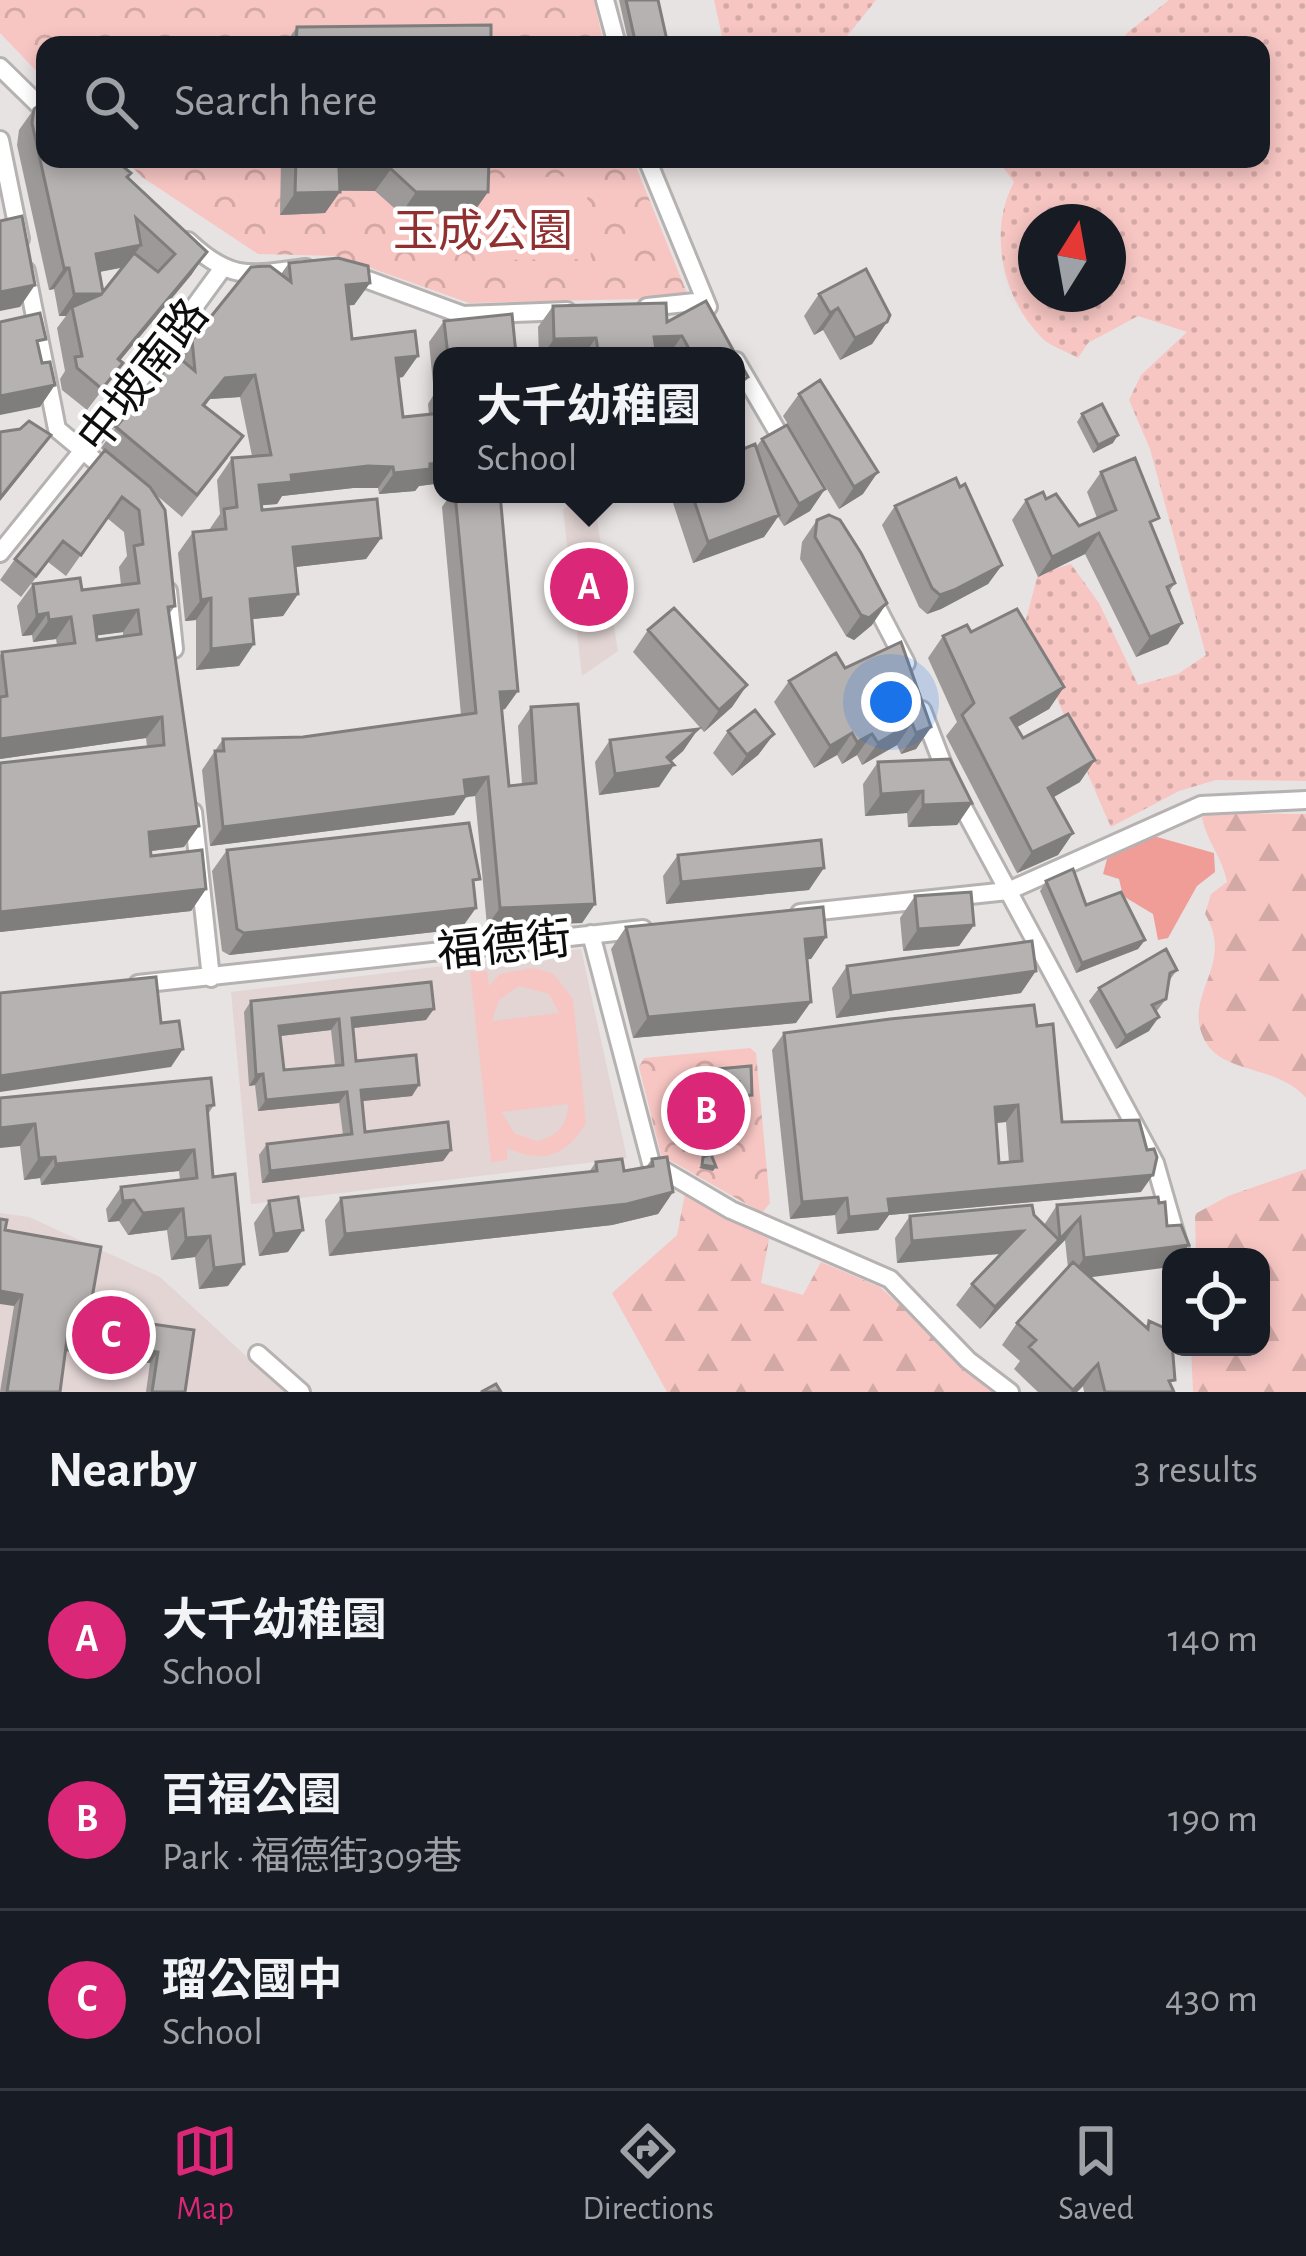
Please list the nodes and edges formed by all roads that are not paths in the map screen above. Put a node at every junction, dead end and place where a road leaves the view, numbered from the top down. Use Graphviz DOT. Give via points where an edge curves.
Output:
graph roads {
  1 [pos="605,0"];
  2 [pos="615,36"];
  3 [pos="0,68"];
  4 [pos="36,102"];
  5 [pos="0,140"];
  6 [pos="651,168"];
  7 [pos="180,233"];
  8 [pos="222,269"];
  9 [pos="620,308"];
  10 [pos="577,311"];
  11 [pos="723,337"];
  12 [pos="728,347"];
  13 [pos="745,376"];
  14 [pos="82,453"];
  15 [pos="792,458"];
  16 [pos="130,488"];
  17 [pos="0,553"];
  18 [pos="166,572"];
  19 [pos="860,574"];
  20 [pos="175,661"];
  21 [pos="911,680"];
  22 [pos="919,700"];
  23 [pos="192,793"];
  24 [pos="1306,800"];
  25 [pos="1008,891"];
  26 [pos="783,914"];
  27 [pos="670,926"];
  28 [pos="591,934"];
  29 [pos="211,978"];
  30 [pos="110,987"];
  31 [pos="1179,1248"];
  32 [pos="258,1354"];
  33 [pos="301,1392"];
  34 [pos="1010,1392"];
  1 -- 2 [label="street"];
  3 -- 4 [label="street"];
  5 -- 14 [label="street" via="57,429"];
  6 -- 9 [label="street" via="709,309"];
  7 -- 8 [label="street, 中坡南路"];
  8 -- 10 [label="street" via="242,276 323,266 463,315"];
  8 -- 14 [label="street, 中坡南路"];
  11 -- 12 [label="street"];
  13 -- 15 [label="street"];
  14 -- 16 [label="street"];
  14 -- 17 [label="street, 中坡南路"];
  18 -- 20 [label="street"];
  19 -- 21 [label="street"];
  22 -- 25 [label="street" via="950,783"];
  23 -- 29 [label="street"];
  24 -- 25 [label="street" via="1201,805"];
  25 -- 26 [label="street"];
  25 -- 31 [label="street" via="1155,1163"];
  27 -- 28 [label="street, 福德街"];
  28 -- 29 [label="street, 福德街"];
  28 -- 34 [label="street" via="651,1163 731,1210 890,1279"];
  29 -- 30 [label="street, 福德街"];
  32 -- 33 [label="street"];
}
